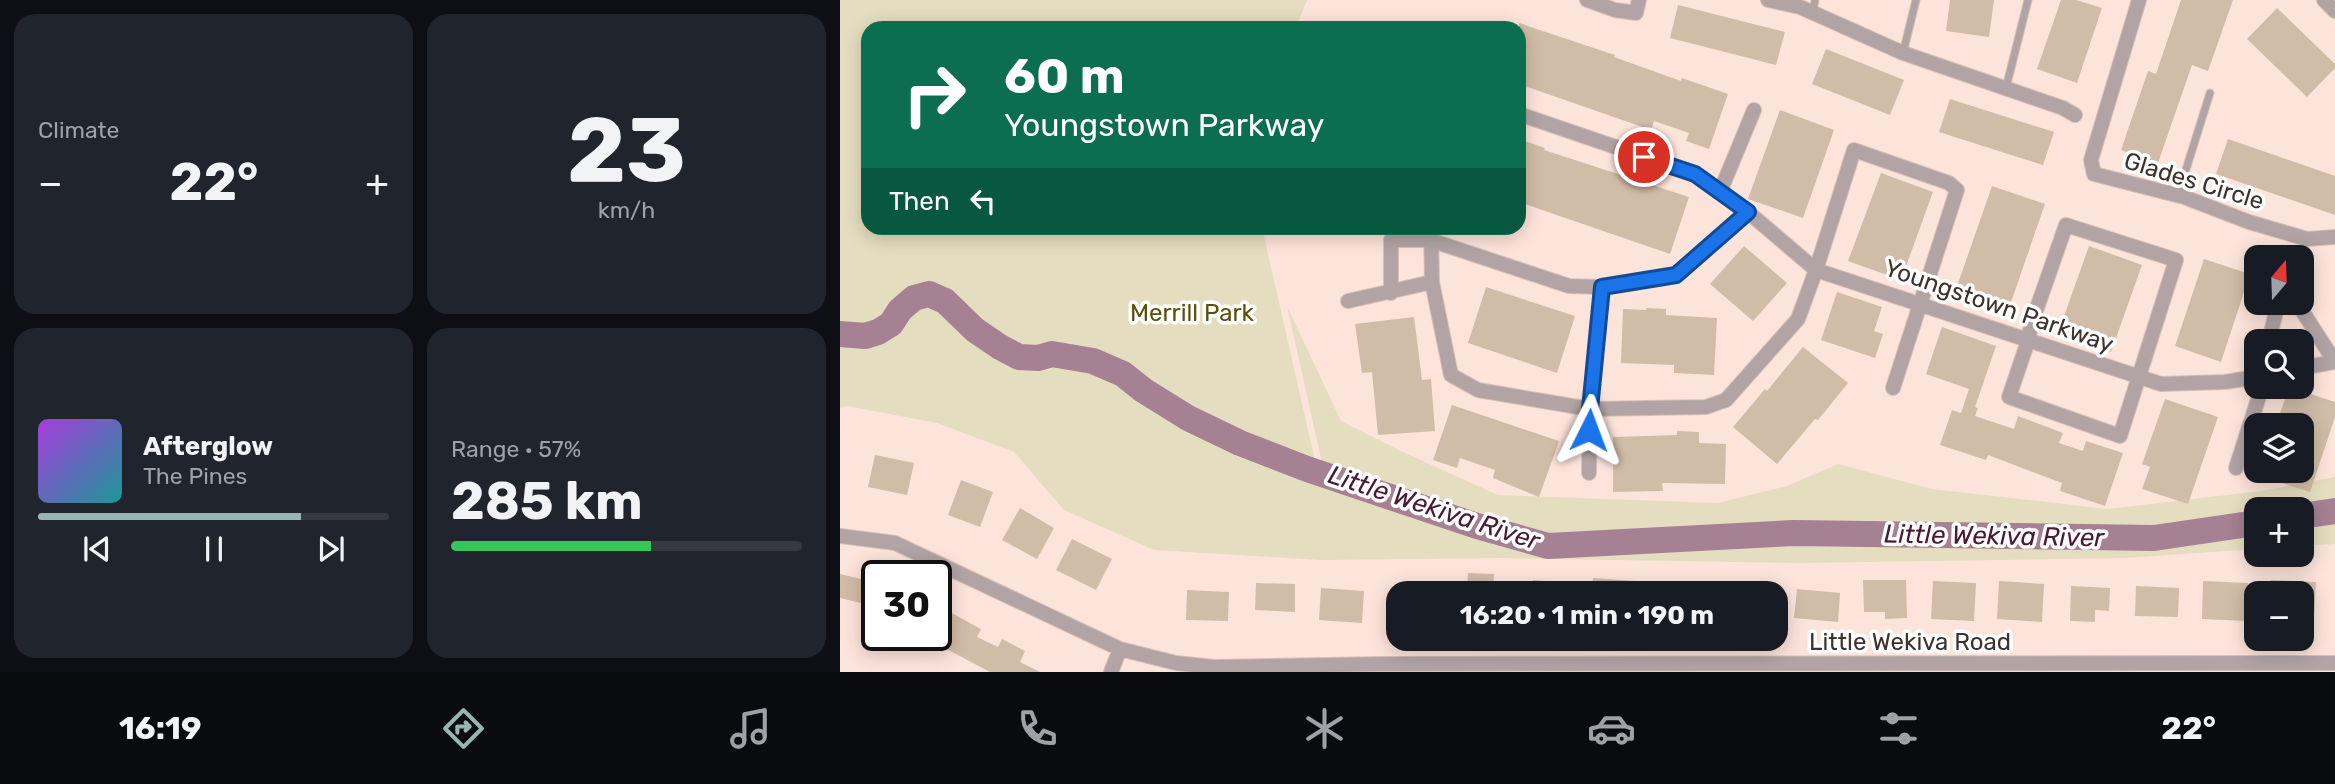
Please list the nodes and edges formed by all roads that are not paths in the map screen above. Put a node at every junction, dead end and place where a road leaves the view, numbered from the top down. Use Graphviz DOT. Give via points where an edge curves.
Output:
graph roads {
  1 [pos="1587,0"];
  2 [pos="1639,0"];
  3 [pos="1768,0"];
  4 [pos="1916,0"];
  5 [pos="2028,0"];
  6 [pos="2138,0"];
  7 [pos="2324,0"];
  8 [pos="1814,6"];
  9 [pos="2335,11"];
  10 [pos="1903,53"];
  11 [pos="2006,88"];
  12 [pos="2210,93"];
  13 [pos="1754,110"];
  14 [pos="2076,115"];
  15 [pos="1526,116"];
  16 [pos="1720,192"];
  17 [pos="2178,196"];
  18 [pos="1748,212"];
  19 [pos="1424,235"];
  20 [pos="1431,235"];
  21 [pos="1434,235"];
  22 [pos="2335,237"];
  23 [pos="1816,270"];
  24 [pos="1432,282"];
  25 [pos="1602,287"];
  26 [pos="1391,293"];
  27 [pos="1348,302"];
  28 [pos="1920,303"];
  29 [pos="2305,315"];
  30 [pos="2028,341"];
  31 [pos="2335,362"];
  32 [pos="2314,366"];
  33 [pos="2137,376"];
  34 [pos="2244,379"];
  35 [pos="1892,388"];
  36 [pos="2258,399"];
  37 [pos="1590,409"];
  38 [pos="2236,468"];
  39 [pos="1589,473"];
  40 [pos="840,536"];
  41 [pos="1119,649"];
  42 [pos="2335,663"];
  43 [pos="2256,667"];
  44 [pos="1381,668"];
  45 [pos="1647,668"];
  46 [pos="2071,668"];
  47 [pos="1879,669"];
  48 [pos="1111,672"];
  1 -- 2 [label="street" via="1636,13"];
  3 -- 8 [label="street"];
  4 -- 10 [label="lane"];
  5 -- 11 [label="lane"];
  6 -- 17 [label="street, Glades Circle" via="2091,160 2094,174"];
  7 -- 9 [label="street"];
  8 -- 10 [label="street"];
  10 -- 11 [label="street"];
  11 -- 14 [label="street"];
  12 -- 17 [label="lane"];
  13 -- 16 [label="street"];
  15 -- 16 [label="street, Youngstown Parkway" via="1695,174"];
  16 -- 18 [label="street, Youngstown Parkway"];
  17 -- 22 [label="street, Glades Circle" via="2307,239"];
  18 -- 23 [label="street, Youngstown Parkway"];
  18 -- 25 [label="street" via="1676,275"];
  19 -- 26 [label="street" via="1391,240"];
  20 -- 24 [label="street"];
  21 -- 25 [label="street" via="1569,286"];
  23 -- 28 [label="street, Youngstown Parkway"];
  23 -- 28 [label="street" via="1854,149 1949,183 1957,190"];
  23 -- 37 [label="street" via="1798,318 1726,400 1706,407"];
  24 -- 26 [label="street"];
  24 -- 37 [label="street" via="1451,375 1478,390"];
  25 -- 37 [label="street"];
  26 -- 27 [label="street"];
  28 -- 30 [label="street, Youngstown Parkway"];
  28 -- 35 [label="street"];
  29 -- 31 [label="street"];
  30 -- 33 [label="street, Youngstown Parkway"];
  30 -- 33 [label="street" via="2009,397 2120,436"];
  30 -- 33 [label="street" via="2066,225 2176,260"];
  31 -- 32 [label="street"];
  33 -- 34 [label="street, Youngstown Parkway" via="2161,384"];
  36 -- 38 [label="street"];
  37 -- 39 [label="street"];
  40 -- 41 [label="street, Little Wekiva Road" via="895,543"];
  41 -- 44 [label="street, Little Wekiva Road" via="1214,667"];
  41 -- 48 [label="street"];
  42 -- 43 [label="street, Little Wekiva Road"];
  43 -- 46 [label="street, Little Wekiva Road"];
  44 -- 45 [label="street, Little Wekiva Road"];
  45 -- 47 [label="street, Little Wekiva Road"];
  46 -- 47 [label="street, Little Wekiva Road"];
}
